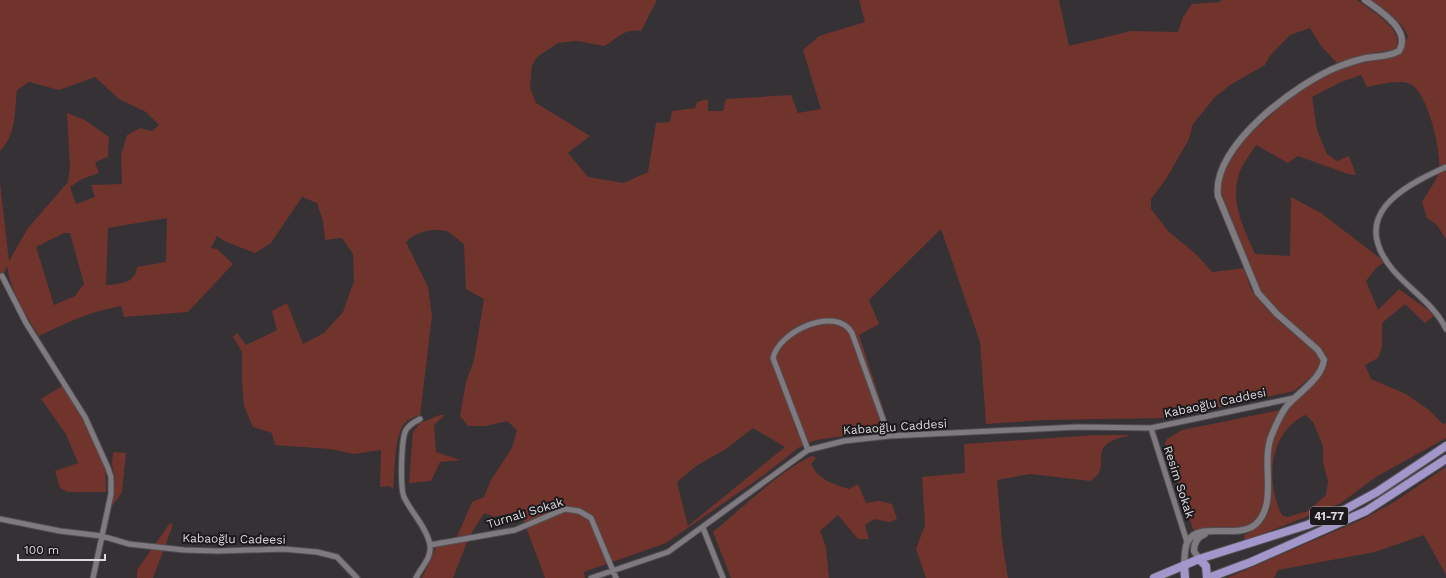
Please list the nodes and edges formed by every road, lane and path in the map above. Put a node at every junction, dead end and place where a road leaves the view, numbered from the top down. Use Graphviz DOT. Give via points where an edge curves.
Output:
graph roads {
  1 [pos="1365,0"];
  2 [pos="1446,167"];
  3 [pos="2,276"];
  4 [pos="1446,329"];
  5 [pos="1294,398"];
  6 [pos="420,419"];
  7 [pos="1151,428"];
  8 [pos="889,436"];
  9 [pos="1446,446"];
  10 [pos="808,450"];
  11 [pos="1446,459"];
  12 [pos="0,519"];
  13 [pos="703,528"];
  14 [pos="1210,531"];
  15 [pos="102,536"];
  16 [pos="1187,542"];
  17 [pos="430,545"];
  18 [pos="1199,559"];
  19 [pos="1184,565"];
  20 [pos="613,571"];
  21 [pos="93,578"];
  22 [pos="357,578"];
  23 [pos="416,578"];
  24 [pos="591,578"];
  25 [pos="616,578"];
  26 [pos="723,578"];
  27 [pos="1154,578"];
  28 [pos="1185,578"];
  29 [pos="1208,578"];
  1 -- 5 [label="street" via="1400,31 1402,41 1399,51 1390,55 1360,59 1318,75 1297,88 1242,138 1225,160 1218,180 1218,196 1258,293 1294,330 1318,350 1324,360 1319,373"];
  2 -- 4 [label="street" via="1419,179 1395,195 1379,214 1375,233 1392,269 1430,307"];
  3 -- 15 [label="street" via="26,323 85,417 105,457 112,486"];
  5 -- 7 [label="street, Kabaoğlu Caddesi"];
  5 -- 14 [label="street" via="1271,438 1266,463 1269,496 1262,517 1246,530"];
  6 -- 17 [label="street" via="410,425 405,432 401,483 403,495"];
  7 -- 8 [label="street, Kabaoğlu Caddesi" via="1078,427"];
  7 -- 16 [label="street, Resim Sokak"];
  8 -- 10 [label="street, Kabaoğlu Caddesi" via="844,441"];
  8 -- 10 [label="street" via="852,333 848,326 832,320 794,331 781,343 773,358"];
  9 -- 18 [label="highway, 41-77" via="1377,492 1344,510 1307,525"];
  10 -- 13 [label="street, Kabaoğlu Caddesi"];
  11 -- 29 [label="highway, 41-77" via="1366,511 1251,562"];
  12 -- 15 [label="street"];
  13 -- 20 [label="street, Kabaoğlu Caddesi" via="668,552"];
  13 -- 26 [label="street"];
  14 -- 16 [label="street" via="1197,534"];
  14 -- 18 [label="street" via="1194,544 1195,555"];
  15 -- 21 [label="street"];
  15 -- 22 [label="street, Kabaoğlu Cadeesi" via="129,544 184,550 283,549 317,552 338,557"];
  16 -- 19 [label="street"];
  17 -- 20 [label="street, Turnalı Sokak" via="515,530 565,509 579,511 590,518"];
  17 -- 23 [label="street" via="430,554"];
  18 -- 19 [label="highway"];
  18 -- 29 [label="highway" via="1206,566"];
  19 -- 27 [label="highway"];
  19 -- 28 [label="highway"];
  20 -- 24 [label="street"];
  20 -- 25 [label="street, Turnalı Sokak"];
}
